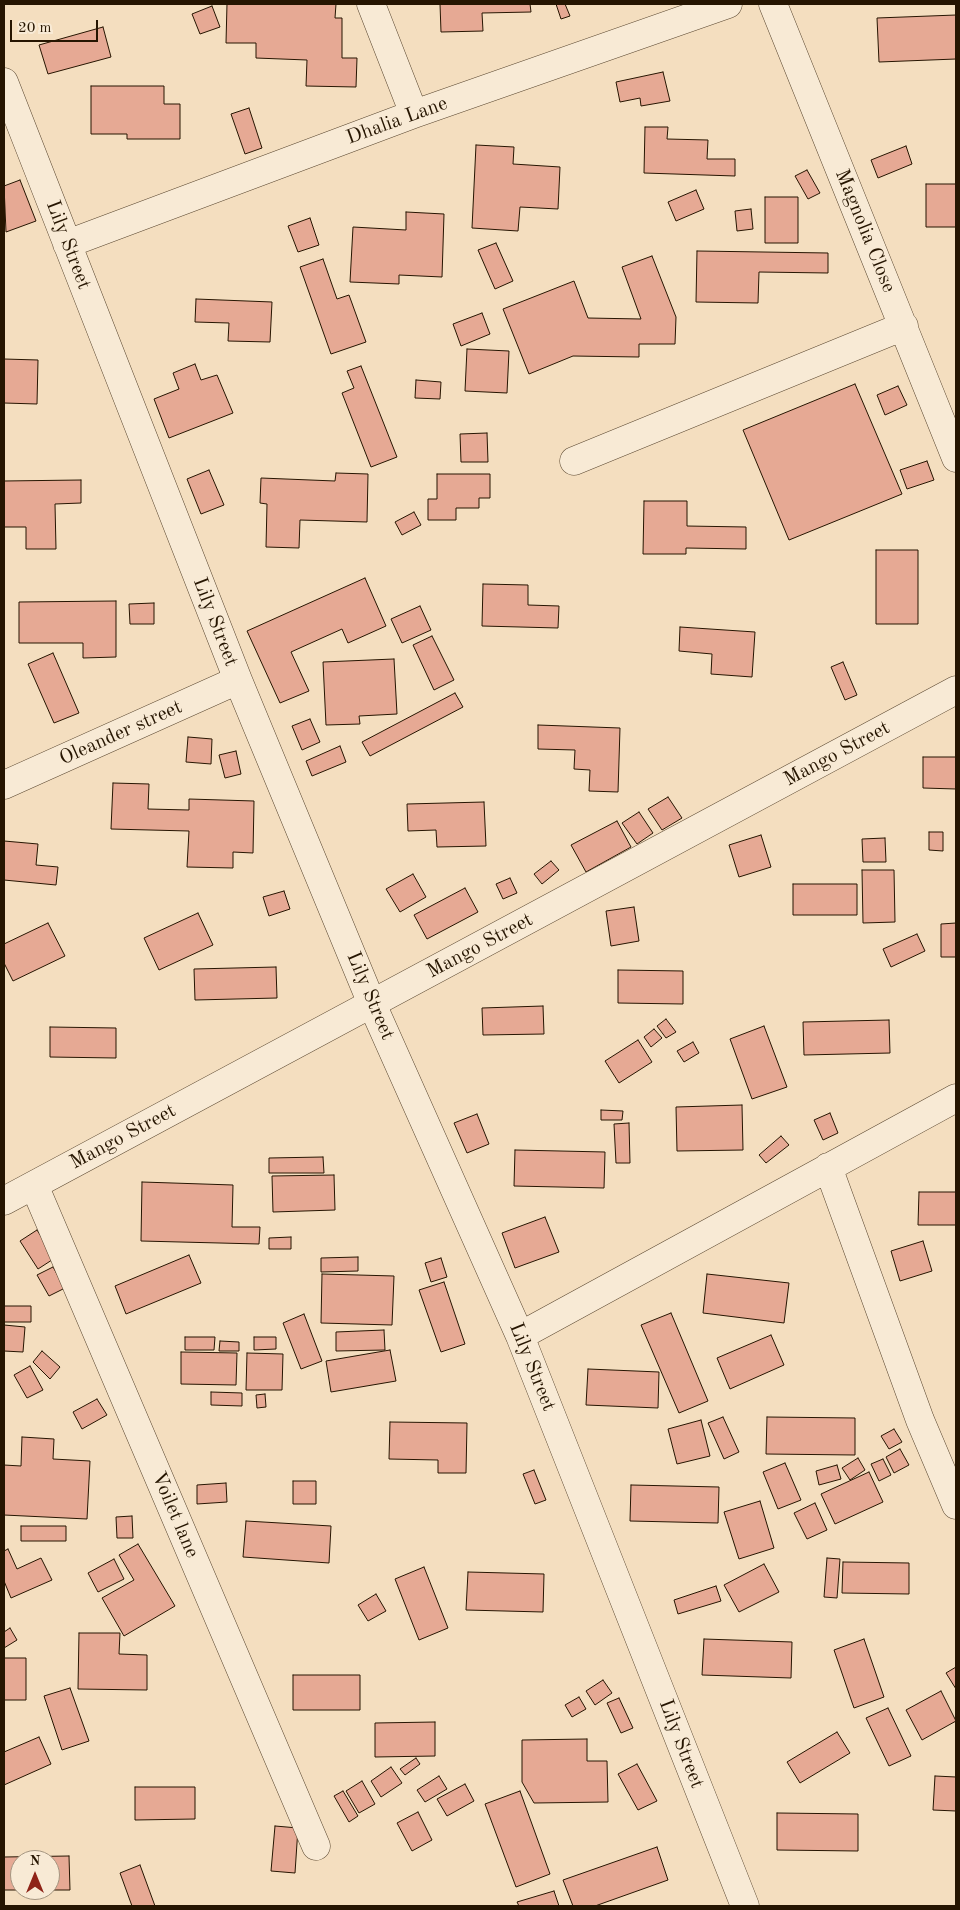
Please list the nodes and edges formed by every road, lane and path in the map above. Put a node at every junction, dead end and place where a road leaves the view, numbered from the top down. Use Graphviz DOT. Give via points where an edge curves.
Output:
graph roads {
  1 [pos="372,4"];
  2 [pos="728,4"];
  3 [pos="773,4"];
  4 [pos="4,82"];
  5 [pos="414,114"];
  6 [pos="68,244"];
  7 [pos="904,326"];
  8 [pos="956,458"];
  9 [pos="574,461"];
  10 [pos="238,680"];
  11 [pos="956,690"];
  12 [pos="4,785"];
  13 [pos="372,1004"];
  14 [pos="956,1098"];
  15 [pos="828,1167"];
  16 [pos="34,1185"];
  17 [pos="4,1201"];
  18 [pos="520,1336"];
  19 [pos="956,1505"];
  20 [pos="316,1846"];
  21 [pos="744,1906"];
  1 -- 5 [label="street"];
  2 -- 5 [label="street, Dhalia Lane"];
  3 -- 7 [label="street, Magnolia Close"];
  4 -- 6 [label="street, Lily Street"];
  5 -- 6 [label="street, Dhalia Lane"];
  6 -- 10 [label="street, Lily Street"];
  7 -- 8 [label="street, Magnolia Close"];
  7 -- 9 [label="street"];
  10 -- 12 [label="street, Oleander street"];
  10 -- 13 [label="street, Lily Street"];
  11 -- 13 [label="street, Mango Street"];
  13 -- 16 [label="street, Mango Street"];
  13 -- 18 [label="street, Lily Street"];
  14 -- 15 [label="street"];
  15 -- 18 [label="street"];
  15 -- 19 [label="street" via="920,1420"];
  16 -- 17 [label="street, Mango Street"];
  16 -- 20 [label="street, Voilet lane"];
  18 -- 21 [label="street, Lily Street"];
}
